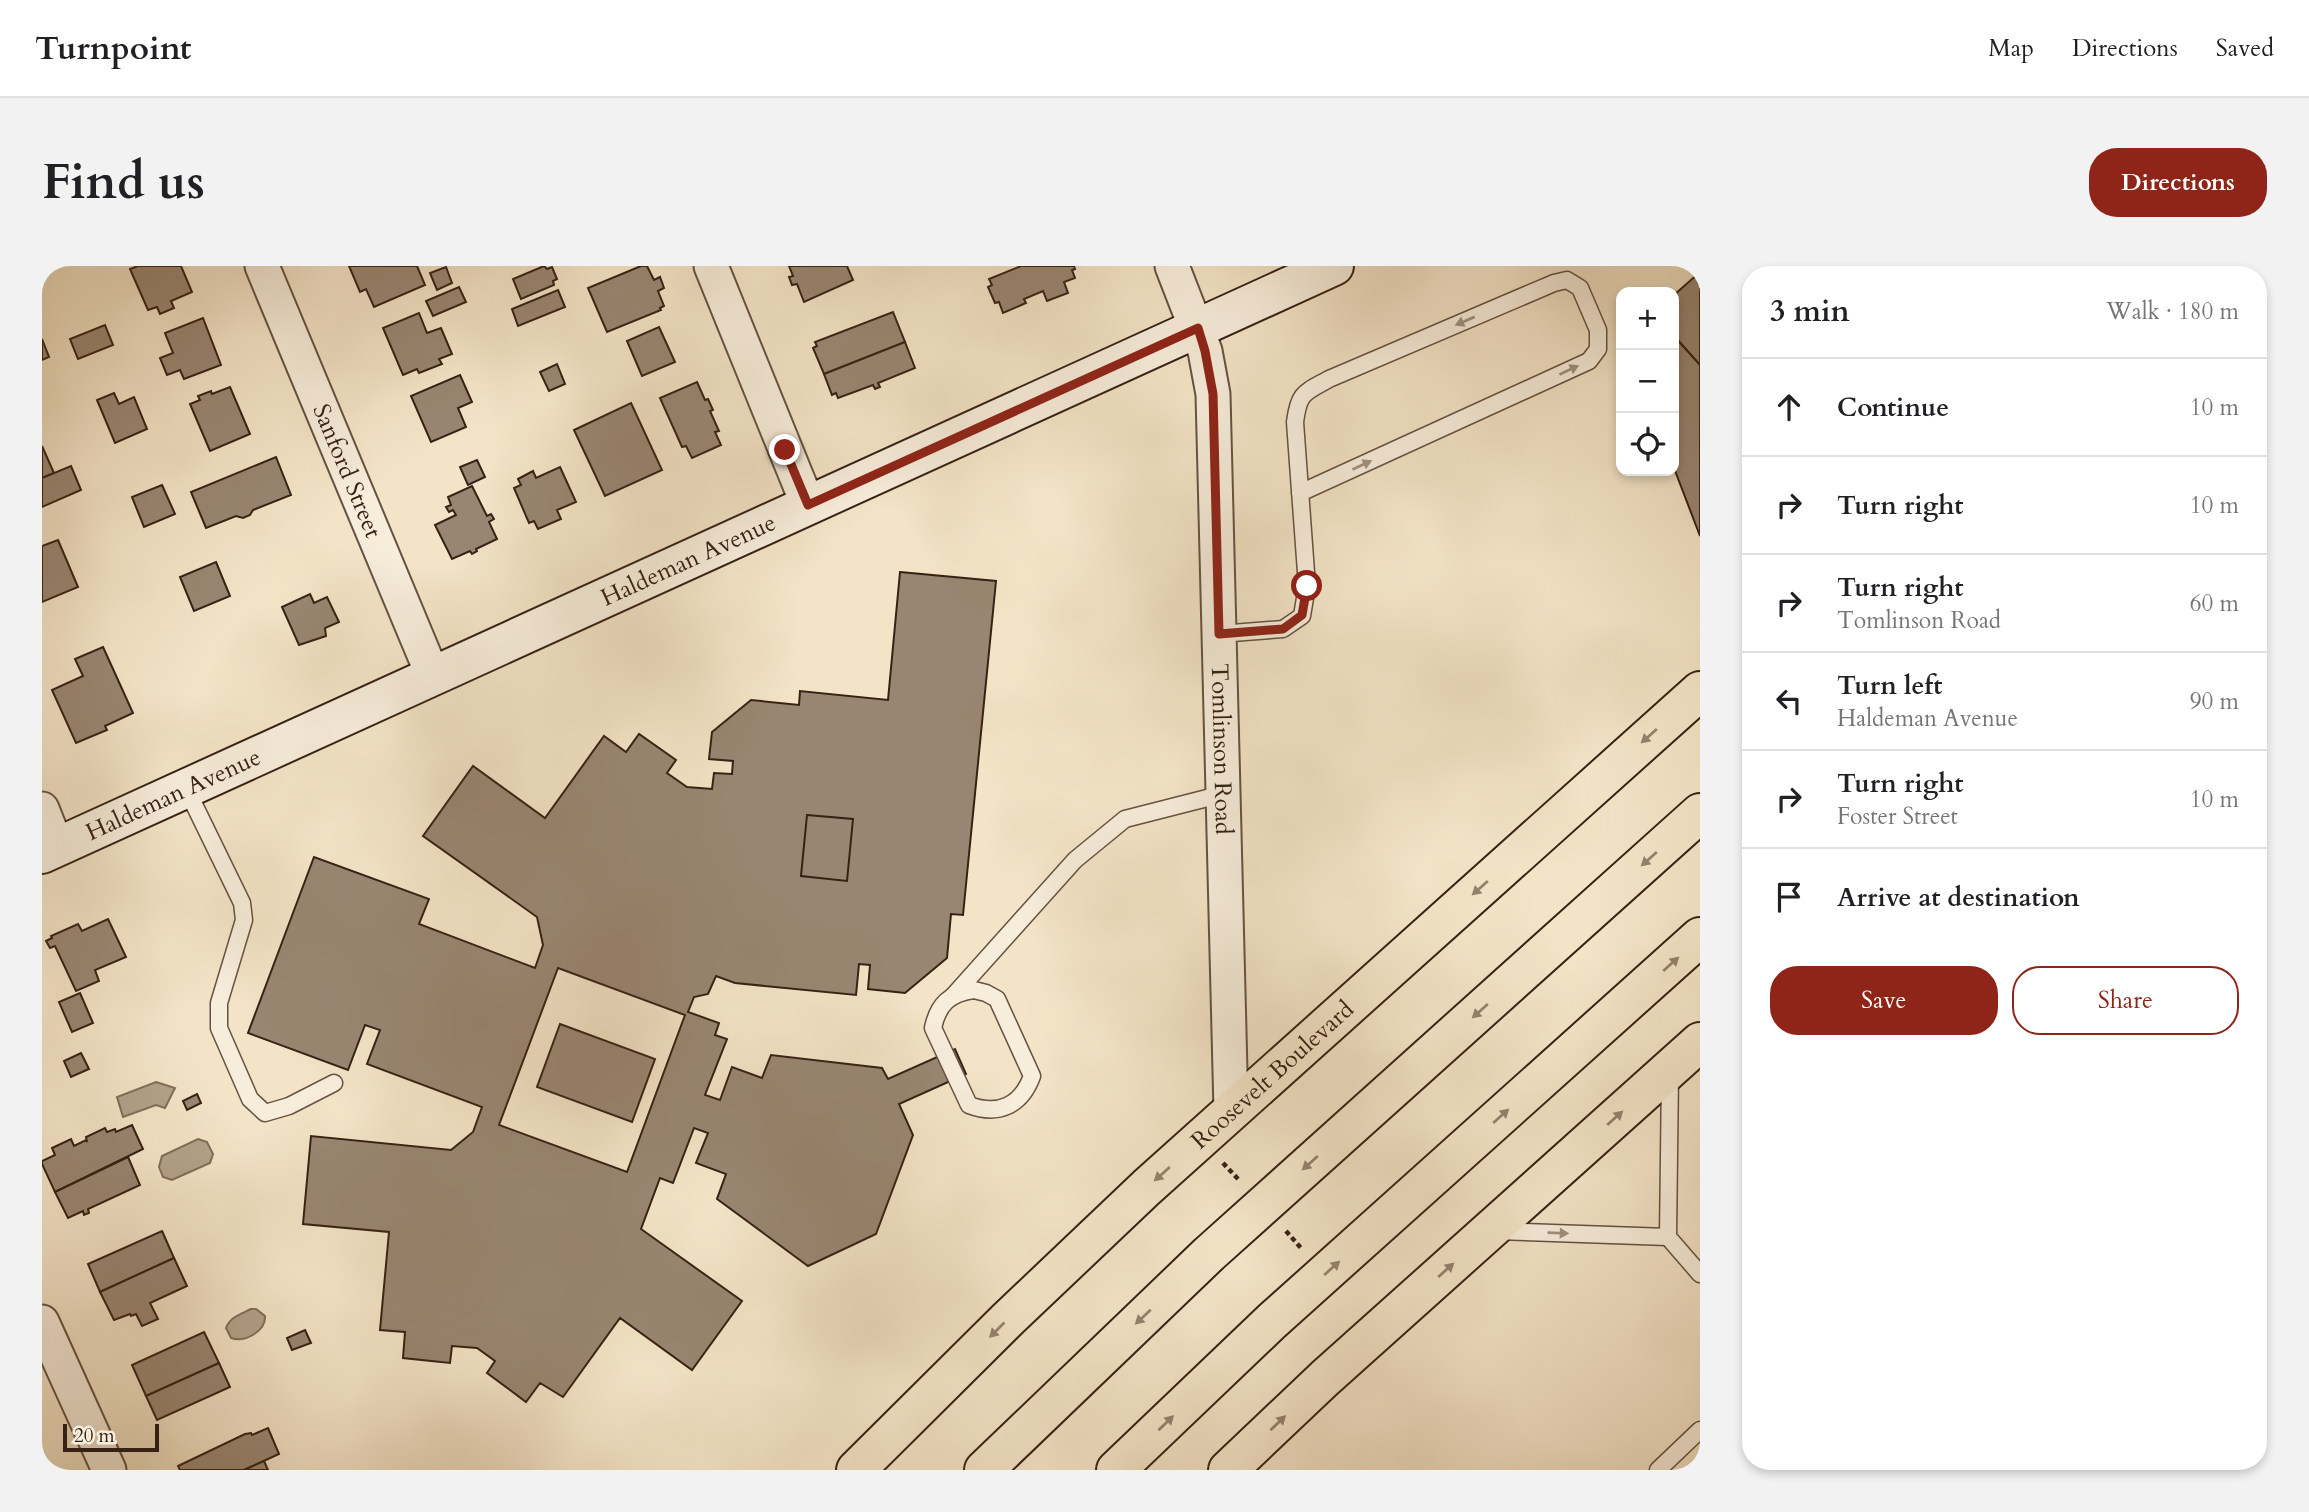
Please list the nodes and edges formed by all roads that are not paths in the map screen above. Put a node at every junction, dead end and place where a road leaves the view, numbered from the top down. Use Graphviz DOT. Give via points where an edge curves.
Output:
graph roads {
  1 [pos="262,266"];
  2 [pos="710,266"];
  3 [pos="1172,266"];
  4 [pos="1334,266"];
  5 [pos="1198,328"];
  6 [pos="1300,493"];
  7 [pos="808,505"];
  8 [pos="1219,634"];
  9 [pos="433,676"];
  10 [pos="1700,691"];
  11 [pos="186,788"];
  12 [pos="1223,793"];
  13 [pos="42,809"];
  14 [pos="1700,813"];
  15 [pos="50,850"];
  16 [pos="1700,937"];
  17 [pos="953,996"];
  18 [pos="1700,1042"];
  19 [pos="1670,1068"];
  20 [pos="334,1083"];
  21 [pos="1231,1111"];
  22 [pos="1489,1231"];
  23 [pos="1668,1237"];
  24 [pos="1700,1274"];
  25 [pos="42,1322"];
  26 [pos="1700,1430"];
  27 [pos="109,1470"];
  28 [pos="856,1470"];
  29 [pos="984,1470"];
  30 [pos="1116,1470"];
  31 [pos="1228,1470"];
  32 [pos="1658,1470"];
  1 -- 9 [label="street, Sanford Street"];
  2 -- 7 [label="street"];
  3 -- 5 [label="street, Tomlinson Road"];
  4 -- 5 [label="main road, Haldeman Avenue"];
  5 -- 7 [label="main road, Haldeman Avenue"];
  5 -- 8 [label="street, Tomlinson Road" via="1213,394"];
  6 -- 6 [label="lane, one-way" via="1589,361 1598,349 1598,330 1580,288 1567,280 1554,283 1303,394 1295,422"];
  6 -- 8 [label="lane" via="1307,586 1302,615 1283,629"];
  7 -- 9 [label="main road, Haldeman Avenue"];
  8 -- 12 [label="street, Tomlinson Road"];
  9 -- 11 [label="main road, Haldeman Avenue"];
  10 -- 21 [label="highway, Roosevelt Boulevard, one-way"];
  11 -- 15 [label="main road, Haldeman Avenue"];
  11 -- 20 [label="lane" via="242,903 244,920 219,1003 219,1028 250,1099 265,1113"];
  12 -- 17 [label="lane" via="1125,819 1075,860"];
  12 -- 21 [label="street, Tomlinson Road"];
  13 -- 15 [label="street"];
  14 -- 29 [label="highway, one-way" via="1209,1254"];
  30 -- 16 [label="highway, one-way" via="1272,1321"];
  17 -- 17 [label="lane" via="942,1005 933,1028 969,1105 994,1110 1007,1107 1019,1099 1032,1076 997,999 974,990"];
  18 -- 19 [label="highway"];
  22 -- 19 [label="highway, one-way"];
  19 -- 23 [label="lane"];
  21 -- 28 [label="highway, Roosevelt Boulevard, one-way" via="1008,1319"];
  22 -- 23 [label="lane, one-way"];
  31 -- 22 [label="highway, one-way"];
  23 -- 24 [label="lane"];
  25 -- 27 [label="street"];
  26 -- 32 [label="lane"];
}
